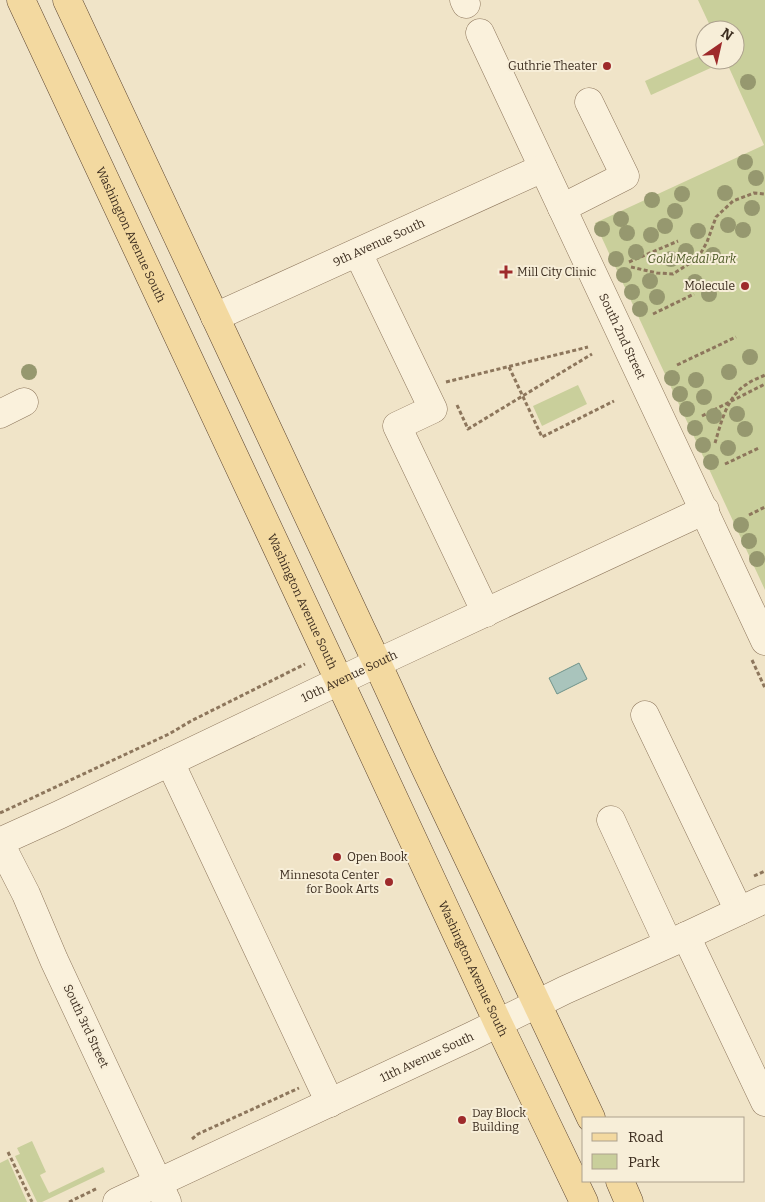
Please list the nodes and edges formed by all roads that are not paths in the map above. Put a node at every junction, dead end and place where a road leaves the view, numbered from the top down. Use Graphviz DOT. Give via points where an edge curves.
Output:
graph roads {
  1 [pos="21,0"];
  2 [pos="67,0"];
  3 [pos="480,33"];
  4 [pos="589,102"];
  5 [pos="543,168"];
  6 [pos="562,208"];
  7 [pos="358,253"];
  8 [pos="215,318"];
  9 [pos="24,402"];
  10 [pos="0,414"];
  11 [pos="705,510"];
  12 [pos="486,613"];
  13 [pos="765,641"];
  14 [pos="377,663"];
  15 [pos="339,681"];
  16 [pos="645,715"];
  17 [pos="170,762"];
  18 [pos="610,820"];
  19 [pos="4,851"];
  20 [pos="765,898"];
  21 [pos="739,911"];
  22 [pos="677,940"];
  23 [pos="537,1003"];
  24 [pos="498,1023"];
  25 [pos="765,1102"];
  26 [pos="330,1103"];
  27 [pos="591,1117"];
  28 [pos="620,1182"];
  29 [pos="163,1193"];
  30 [pos="110,1194"];
  31 [pos="584,1202"];
  32 [pos="629,1202"];
  1 -- 15 [label="main road, Washington Avenue South"];
  2 -- 8 [label="main road"];
  3 -- 5 [label="street, South 2nd Street"];
  4 -- 6 [label="street" via="625,176"];
  5 -- 6 [label="street, South 2nd Street"];
  5 -- 7 [label="street, 9th Avenue South"];
  6 -- 11 [label="street, South 2nd Street"];
  7 -- 8 [label="street, 9th Avenue South"];
  7 -- 12 [label="street" via="433,409 397,426"];
  8 -- 14 [label="main road"];
  9 -- 10 [label="street"];
  11 -- 12 [label="street, 10th Avenue South"];
  11 -- 13 [label="street, South 2nd Street"];
  12 -- 14 [label="street, 10th Avenue South"];
  14 -- 15 [label="street, 10th Avenue South"];
  14 -- 23 [label="main road"];
  15 -- 17 [label="street, 10th Avenue South"];
  15 -- 24 [label="main road, Washington Avenue South"];
  16 -- 21 [label="street"];
  17 -- 19 [label="street, 10th Avenue South" via="6,839"];
  17 -- 26 [label="street"];
  18 -- 22 [label="street"];
  19 -- 29 [label="street, South 3rd Street"];
  20 -- 21 [label="street, 11th Avenue South"];
  21 -- 22 [label="street, 11th Avenue South"];
  22 -- 23 [label="street, 11th Avenue South"];
  22 -- 25 [label="street"];
  23 -- 24 [label="street, 11th Avenue South"];
  23 -- 27 [label="main road"];
  24 -- 26 [label="street, 11th Avenue South"];
  24 -- 31 [label="main road, Washington Avenue South"];
  26 -- 29 [label="street, 11th Avenue South"];
  28 -- 32 [label="main road"];
  29 -- 30 [label="street, 11th Avenue South"];
}
